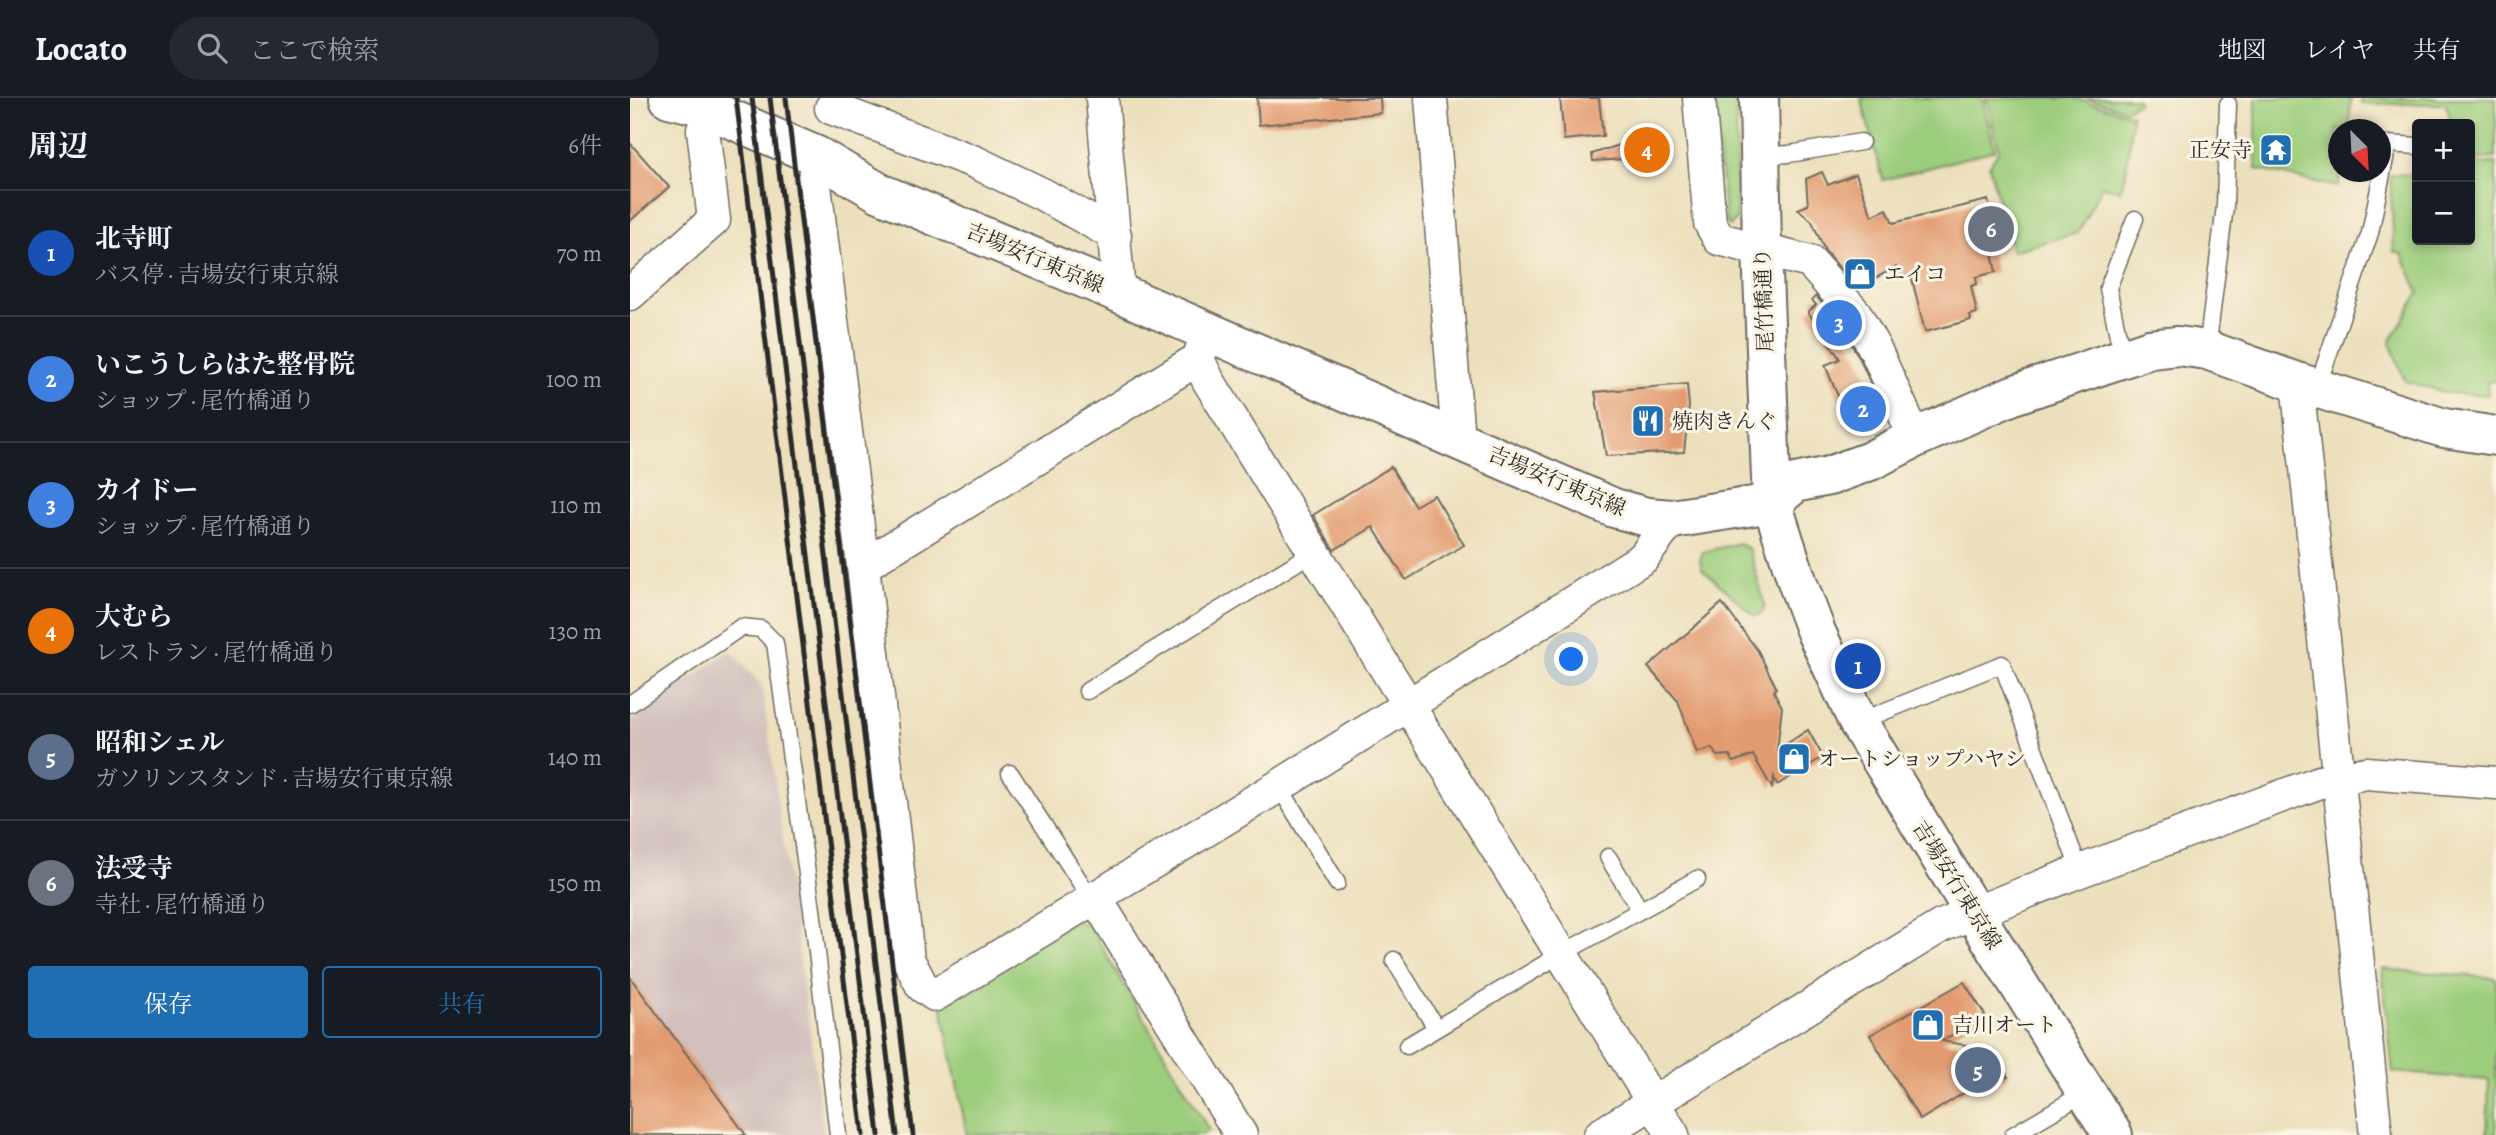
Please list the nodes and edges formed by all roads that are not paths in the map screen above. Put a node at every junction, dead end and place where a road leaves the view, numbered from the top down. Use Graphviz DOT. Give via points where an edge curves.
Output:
graph roads {
  1 [pos="652,98"];
  2 [pos="668,98"];
  3 [pos="1102,98"];
  4 [pos="1431,98"];
  5 [pos="1699,98"];
  6 [pos="1759,98"];
  7 [pos="832,103"];
  8 [pos="2228,104"];
  9 [pos="703,130"];
  10 [pos="1861,142"];
  11 [pos="2412,146"];
  12 [pos="1760,156"];
  13 [pos="816,167"];
  14 [pos="2135,219"];
  15 [pos="1115,235"];
  16 [pos="1762,248"];
  17 [pos="1119,293"];
  18 [pos="630,294"];
  19 [pos="1203,346"];
  20 [pos="2207,350"];
  21 [pos="2125,357"];
  22 [pos="2307,386"];
  23 [pos="2496,436"];
  24 [pos="1915,438"];
  25 [pos="1458,439"];
  26 [pos="1772,503"];
  27 [pos="1672,519"];
  28 [pos="1314,552"];
  29 [pos="863,566"];
  30 [pos="1087,691"];
  31 [pos="630,704"];
  32 [pos="1409,705"];
  33 [pos="1858,722"];
  34 [pos="1010,773"];
  35 [pos="2496,773"];
  36 [pos="2338,778"];
  37 [pos="2496,783"];
  38 [pos="1279,786"];
  39 [pos="1608,857"];
  40 [pos="2080,871"];
  41 [pos="1697,879"];
  42 [pos="1337,883"];
  43 [pos="1093,898"];
  44 [pos="1640,910"];
  45 [pos="1974,913"];
  46 [pos="1563,953"];
  47 [pos="1394,960"];
  48 [pos="1436,1028"];
  49 [pos="1408,1046"];
  50 [pos="2086,1092"];
  51 [pos="1653,1102"];
  52 [pos="838,1135"];
  53 [pos="1241,1135"];
  54 [pos="1600,1135"];
  55 [pos="1673,1135"];
  56 [pos="2014,1135"];
  57 [pos="2113,1135"];
  58 [pos="2376,1135"];
  1 -- 9 [label="main road, 吉場安行東京線"];
  2 -- 13 [label="main road, 吉場安行東京線" via="701,106"];
  3 -- 15 [label="street"];
  4 -- 25 [label="street"];
  5 -- 16 [label="street" via="1710,223 1719,239"];
  6 -- 12 [label="main road, 尾竹橋通り"];
  7 -- 13 [label="street"];
  7 -- 15 [label="street" via="975,162"];
  8 -- 20 [label="lane" via="2225,206"];
  9 -- 13 [label="main road, 吉場安行東京線"];
  9 -- 18 [label="street" via="714,220"];
  10 -- 12 [label="lane"];
  11 -- 22 [label="lane" via="2388,144 2370,233"];
  12 -- 16 [label="main road, 尾竹橋通り"];
  13 -- 17 [label="main road, 吉場安行東京線"];
  13 -- 29 [label="street"];
  14 -- 21 [label="lane" via="2108,288"];
  15 -- 17 [label="street"];
  16 -- 24 [label="street" via="1810,262 1854,313"];
  16 -- 26 [label="main road, 尾竹橋通り"];
  17 -- 19 [label="main road, 吉場安行東京線"];
  19 -- 25 [label="main road, 吉場安行東京線"];
  19 -- 28 [label="street" via="1208,380"];
  19 -- 29 [label="street"];
  20 -- 21 [label="main road" via="2178,346"];
  20 -- 22 [label="main road"];
  21 -- 24 [label="main road" via="2013,395"];
  22 -- 23 [label="main road" via="2444,428"];
  22 -- 36 [label="street"];
  24 -- 26 [label="main road" via="1870,461 1795,483"];
  25 -- 27 [label="main road, 吉場安行東京線" via="1614,508"];
  26 -- 27 [label="main road, 吉場安行東京線"];
  26 -- 33 [label="main road, 吉場安行東京線" via="1816,632"];
  27 -- 32 [label="street" via="1643,558"];
  28 -- 30 [label="lane"];
  28 -- 32 [label="street"];
  29 -- 43 [label="street" via="908,959 922,986 935,995"];
  31 -- 52 [label="lane" via="741,627 761,629 775,643"];
  32 -- 38 [label="street"];
  32 -- 46 [label="street"];
  33 -- 40 [label="lane" via="2001,664"];
  33 -- 45 [label="main road, 吉場安行東京線"];
  34 -- 43 [label="lane"];
  35 -- 37 [label="lane"];
  36 -- 37 [label="street" via="2366,773"];
  36 -- 40 [label="street"];
  36 -- 58 [label="street"];
  38 -- 42 [label="lane"];
  38 -- 43 [label="street"];
  39 -- 44 [label="lane"];
  40 -- 45 [label="street"];
  41 -- 44 [label="lane"];
  43 -- 53 [label="street"];
  44 -- 46 [label="lane"];
  45 -- 50 [label="main road, 吉場安行東京線"];
  45 -- 51 [label="street" via="1941,926"];
  46 -- 48 [label="lane"];
  46 -- 51 [label="street"];
  47 -- 48 [label="lane"];
  48 -- 49 [label="lane"];
  50 -- 56 [label="lane"];
  50 -- 57 [label="main road, 吉場安行東京線"];
  51 -- 54 [label="street"];
  51 -- 55 [label="street"];
}
